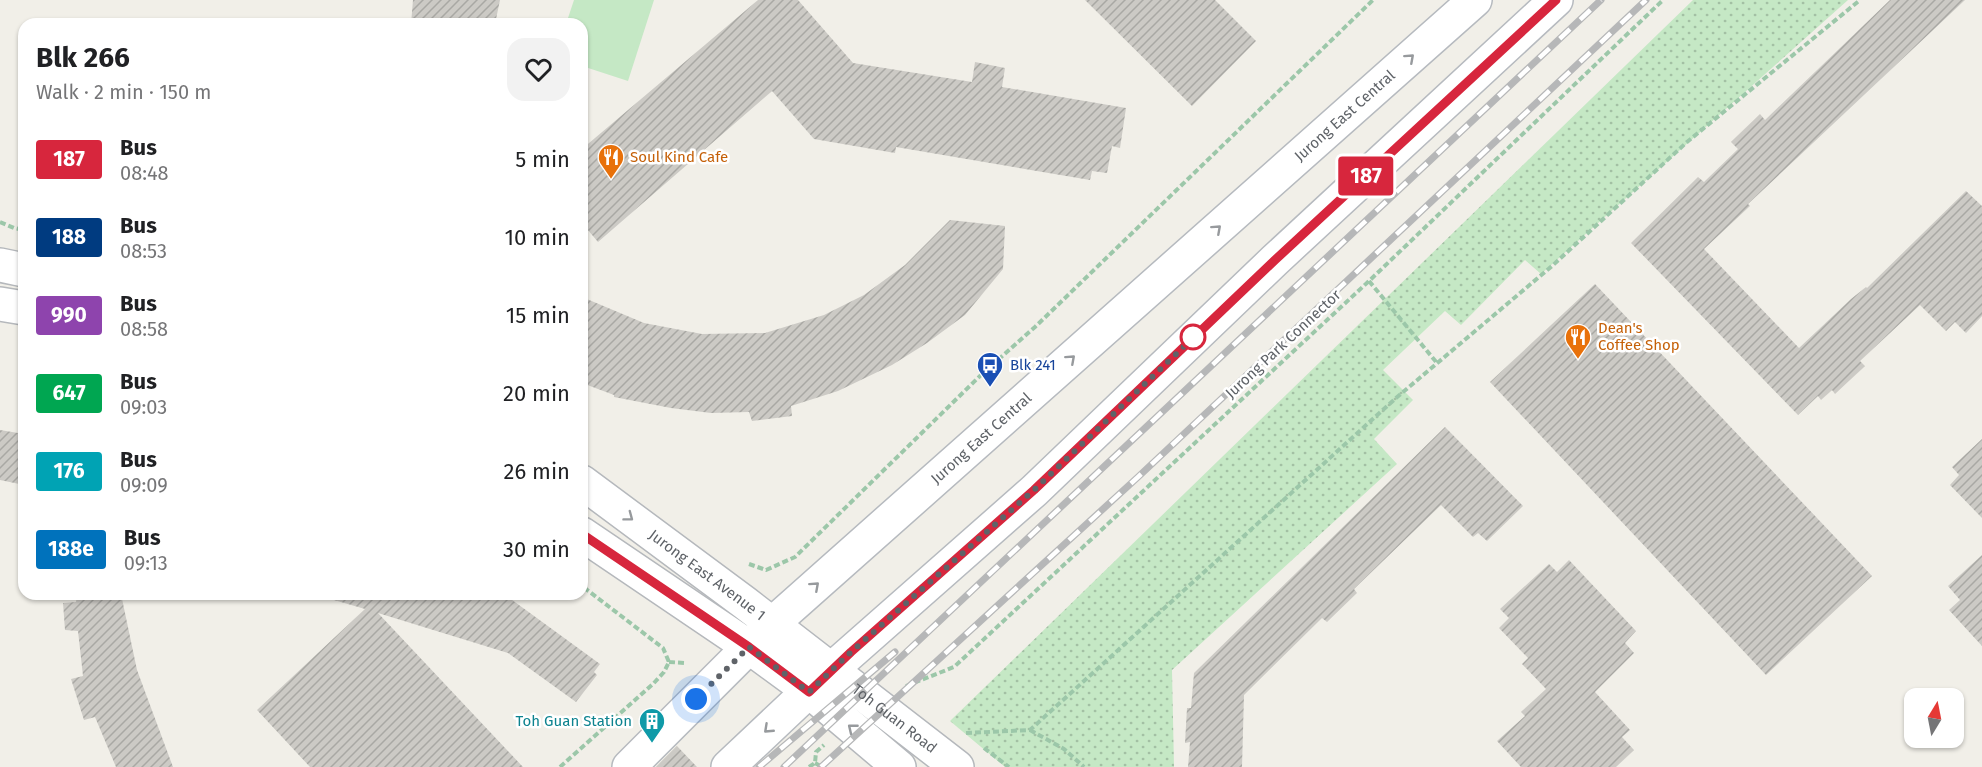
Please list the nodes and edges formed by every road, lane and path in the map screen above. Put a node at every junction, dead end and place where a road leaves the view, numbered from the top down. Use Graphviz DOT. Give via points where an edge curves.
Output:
graph roads {
  1 [pos="1373,0"];
  2 [pos="1475,0"];
  3 [pos="1556,0"];
  4 [pos="1663,0"];
  5 [pos="1860,0"];
  6 [pos="0,222"];
  7 [pos="18,228"];
  8 [pos="0,265"];
  9 [pos="18,269"];
  10 [pos="1369,281"];
  11 [pos="0,304"];
  12 [pos="18,307"];
  13 [pos="1437,363"];
  14 [pos="588,487"];
  15 [pos="588,537"];
  16 [pos="766,570"];
  17 [pos="588,591"];
  18 [pos="760,636"];
  19 [pos="669,662"];
  20 [pos="685,663"];
  21 [pos="832,669"];
  22 [pos="906,686"];
  23 [pos="809,692"];
  24 [pos="1030,730"];
  25 [pos="964,733"];
  26 [pos="560,767"];
  27 [pos="630,767"];
  28 [pos="728,767"];
  29 [pos="809,767"];
  30 [pos="822,767"];
  31 [pos="899,767"];
  32 [pos="957,767"];
  33 [pos="1084,767"];
  1 -- 16 [label="path" via="795,557"];
  18 -- 2 [label="main road, Jurong East Central, one-way"];
  3 -- 21 [label="main road" via="1034,490"];
  4 -- 10 [label="path, Jurong Park Connector"];
  5 -- 13 [label="path" via="1687,142 1552,266"];
  6 -- 7 [label="path"];
  8 -- 9 [label="main road"];
  10 -- 13 [label="path"];
  10 -- 22 [label="path, Jurong Park Connector" via="954,667"];
  11 -- 12 [label="main road"];
  13 -- 24 [label="path"];
  14 -- 18 [label="main road, Jurong East Avenue 1, one-way"];
  15 -- 18 [label="main road, Jurong East Avenue 1"];
  17 -- 19 [label="path" via="663,648"];
  18 -- 21 [label="main road, Jurong East Avenue 1"];
  18 -- 23 [label="main road, Jurong East Avenue 1"];
  18 -- 27 [label="main road, Jurong East Central"];
  19 -- 20 [label="path"];
  19 -- 26 [label="path" via="653,684"];
  21 -- 23 [label="main road"];
  21 -- 32 [label="main road, Toh Guan Road"];
  23 -- 28 [label="main road, one-way"];
  31 -- 23 [label="main road, one-way"];
  24 -- 25 [label="path"];
  24 -- 33 [label="path" via="1064,749"];
  29 -- 30 [label="path" via="815,763"];
}
